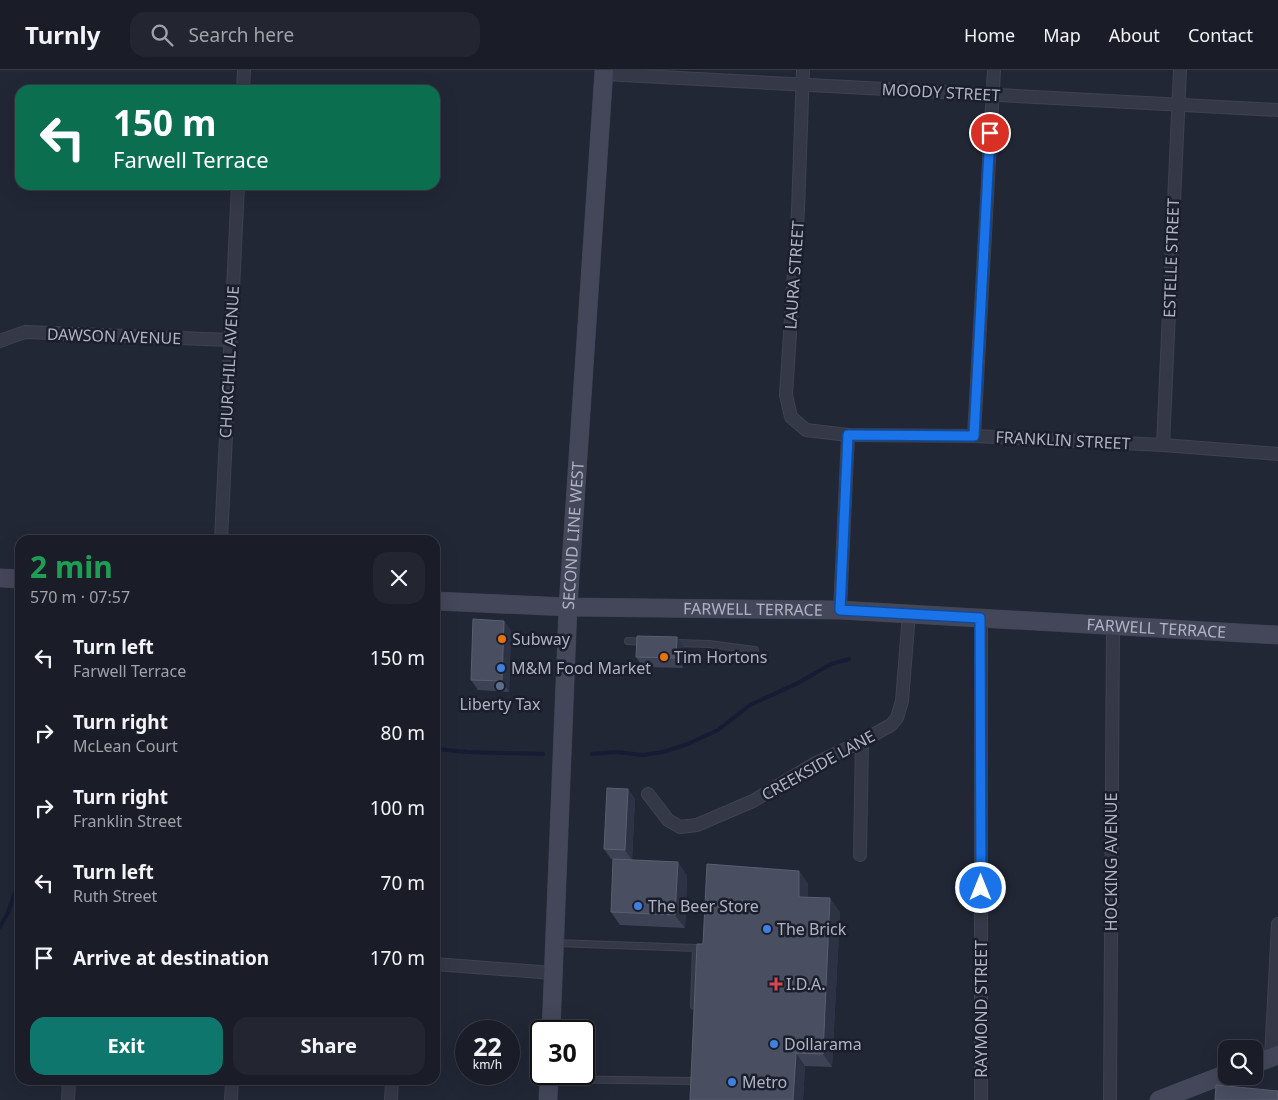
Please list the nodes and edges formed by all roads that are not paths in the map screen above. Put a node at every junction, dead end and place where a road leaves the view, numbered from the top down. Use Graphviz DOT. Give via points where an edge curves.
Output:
graph roads {
  1 [pos="244,70"];
  2 [pos="803,70"];
  3 [pos="994,70"];
  4 [pos="1180,70"];
  5 [pos="604,72"];
  6 [pos="243,85"];
  7 [pos="802,85"];
  8 [pos="992,95"];
  9 [pos="1178,104"];
  10 [pos="1278,110"];
  11 [pos="238,190"];
  12 [pos="0,340"];
  13 [pos="230,340"];
  14 [pos="848,435"];
  15 [pos="974,436"];
  16 [pos="1163,445"];
  17 [pos="1278,454"];
  18 [pos="221,535"];
  19 [pos="0,578"];
  20 [pos="15,579"];
  21 [pos="440,600"];
  22 [pos="568,607"];
  23 [pos="840,610"];
  24 [pos="909,613"];
  25 [pos="980,618"];
  26 [pos="1112,625"];
  27 [pos="1278,634"];
  28 [pos="628,641"];
  29 [pos="655,642"];
  30 [pos="664,642"];
  31 [pos="755,650"];
  32 [pos="862,741"];
  33 [pos="648,794"];
  34 [pos="860,855"];
  35 [pos="1278,924"];
  36 [pos="554,943"];
  37 [pos="440,964"];
  38 [pos="553,973"];
  39 [pos="694,1013"];
  40 [pos="551,1020"];
  41 [pos="1274,1056"];
  42 [pos="693,1072"];
  43 [pos="595,1078"];
  44 [pos="1218,1078"];
  45 [pos="693,1081"];
  46 [pos="69,1085"];
  47 [pos="232,1085"];
  48 [pos="392,1085"];
  49 [pos="549,1085"];
  50 [pos="693,1091"];
  51 [pos="1181,1096"];
  52 [pos="68,1100"];
  53 [pos="231,1100"];
  54 [pos="391,1100"];
  55 [pos="548,1100"];
  56 [pos="981,1100"];
  57 [pos="1110,1100"];
  58 [pos="1159,1100"];
  1 -- 6 [label="street"];
  2 -- 7 [label="street, LAURA STREET"];
  3 -- 8 [label="street"];
  4 -- 9 [label="street, ESTELLE STREET"];
  5 -- 7 [label="street, MOODY STREET"];
  5 -- 22 [label="main road, SECOND LINE WEST"];
  7 -- 8 [label="street, MOODY STREET"];
  7 -- 14 [label="street, LAURA STREET" via="786,395 791,417 806,430"];
  8 -- 9 [label="street, MOODY STREET"];
  8 -- 15 [label="street"];
  9 -- 10 [label="street, MOODY STREET"];
  9 -- 16 [label="street, ESTELLE STREET"];
  11 -- 13 [label="street, CHURCHILL AVENUE"];
  12 -- 13 [label="street, DAWSON AVENUE" via="26,332"];
  13 -- 18 [label="street, CHURCHILL AVENUE"];
  14 -- 15 [label="street, FRANKLIN STREET"];
  14 -- 23 [label="street"];
  15 -- 16 [label="street, FRANKLIN STREET"];
  16 -- 17 [label="street, FRANKLIN STREET"];
  19 -- 20 [label="main road"];
  21 -- 22 [label="main road, FARWELL TERRACE"];
  22 -- 23 [label="main road, FARWELL TERRACE"];
  22 -- 36 [label="main road, SECOND LINE WEST"];
  23 -- 24 [label="main road, FARWELL TERRACE"];
  24 -- 25 [label="main road, FARWELL TERRACE"];
  24 -- 32 [label="street, CREEKSIDE LANE" via="902,701 897,718 891,725"];
  25 -- 26 [label="main road, FARWELL TERRACE"];
  25 -- 56 [label="street, RAYMOND STREET"];
  26 -- 27 [label="main road, FARWELL TERRACE"];
  26 -- 57 [label="street, HOCKING AVENUE"];
  28 -- 29 [label="lane"];
  30 -- 31 [label="lane"];
  32 -- 33 [label="street, CREEKSIDE LANE" via="814,764 753,801 697,825 680,827 668,820"];
  32 -- 34 [label="street"];
  35 -- 41 [label="street"];
  36 -- 38 [label="main road, SECOND LINE WEST"];
  36 -- 39 [label="lane" via="696,948"];
  37 -- 38 [label="street"];
  38 -- 40 [label="main road, SECOND LINE WEST"];
  42 -- 45 [label="lane"];
  43 -- 45 [label="lane"];
  44 -- 51 [label="main road"];
  45 -- 50 [label="lane"];
  46 -- 52 [label="street"];
  47 -- 53 [label="street"];
  48 -- 54 [label="street"];
  49 -- 55 [label="main road"];
  51 -- 58 [label="main road"];
}
